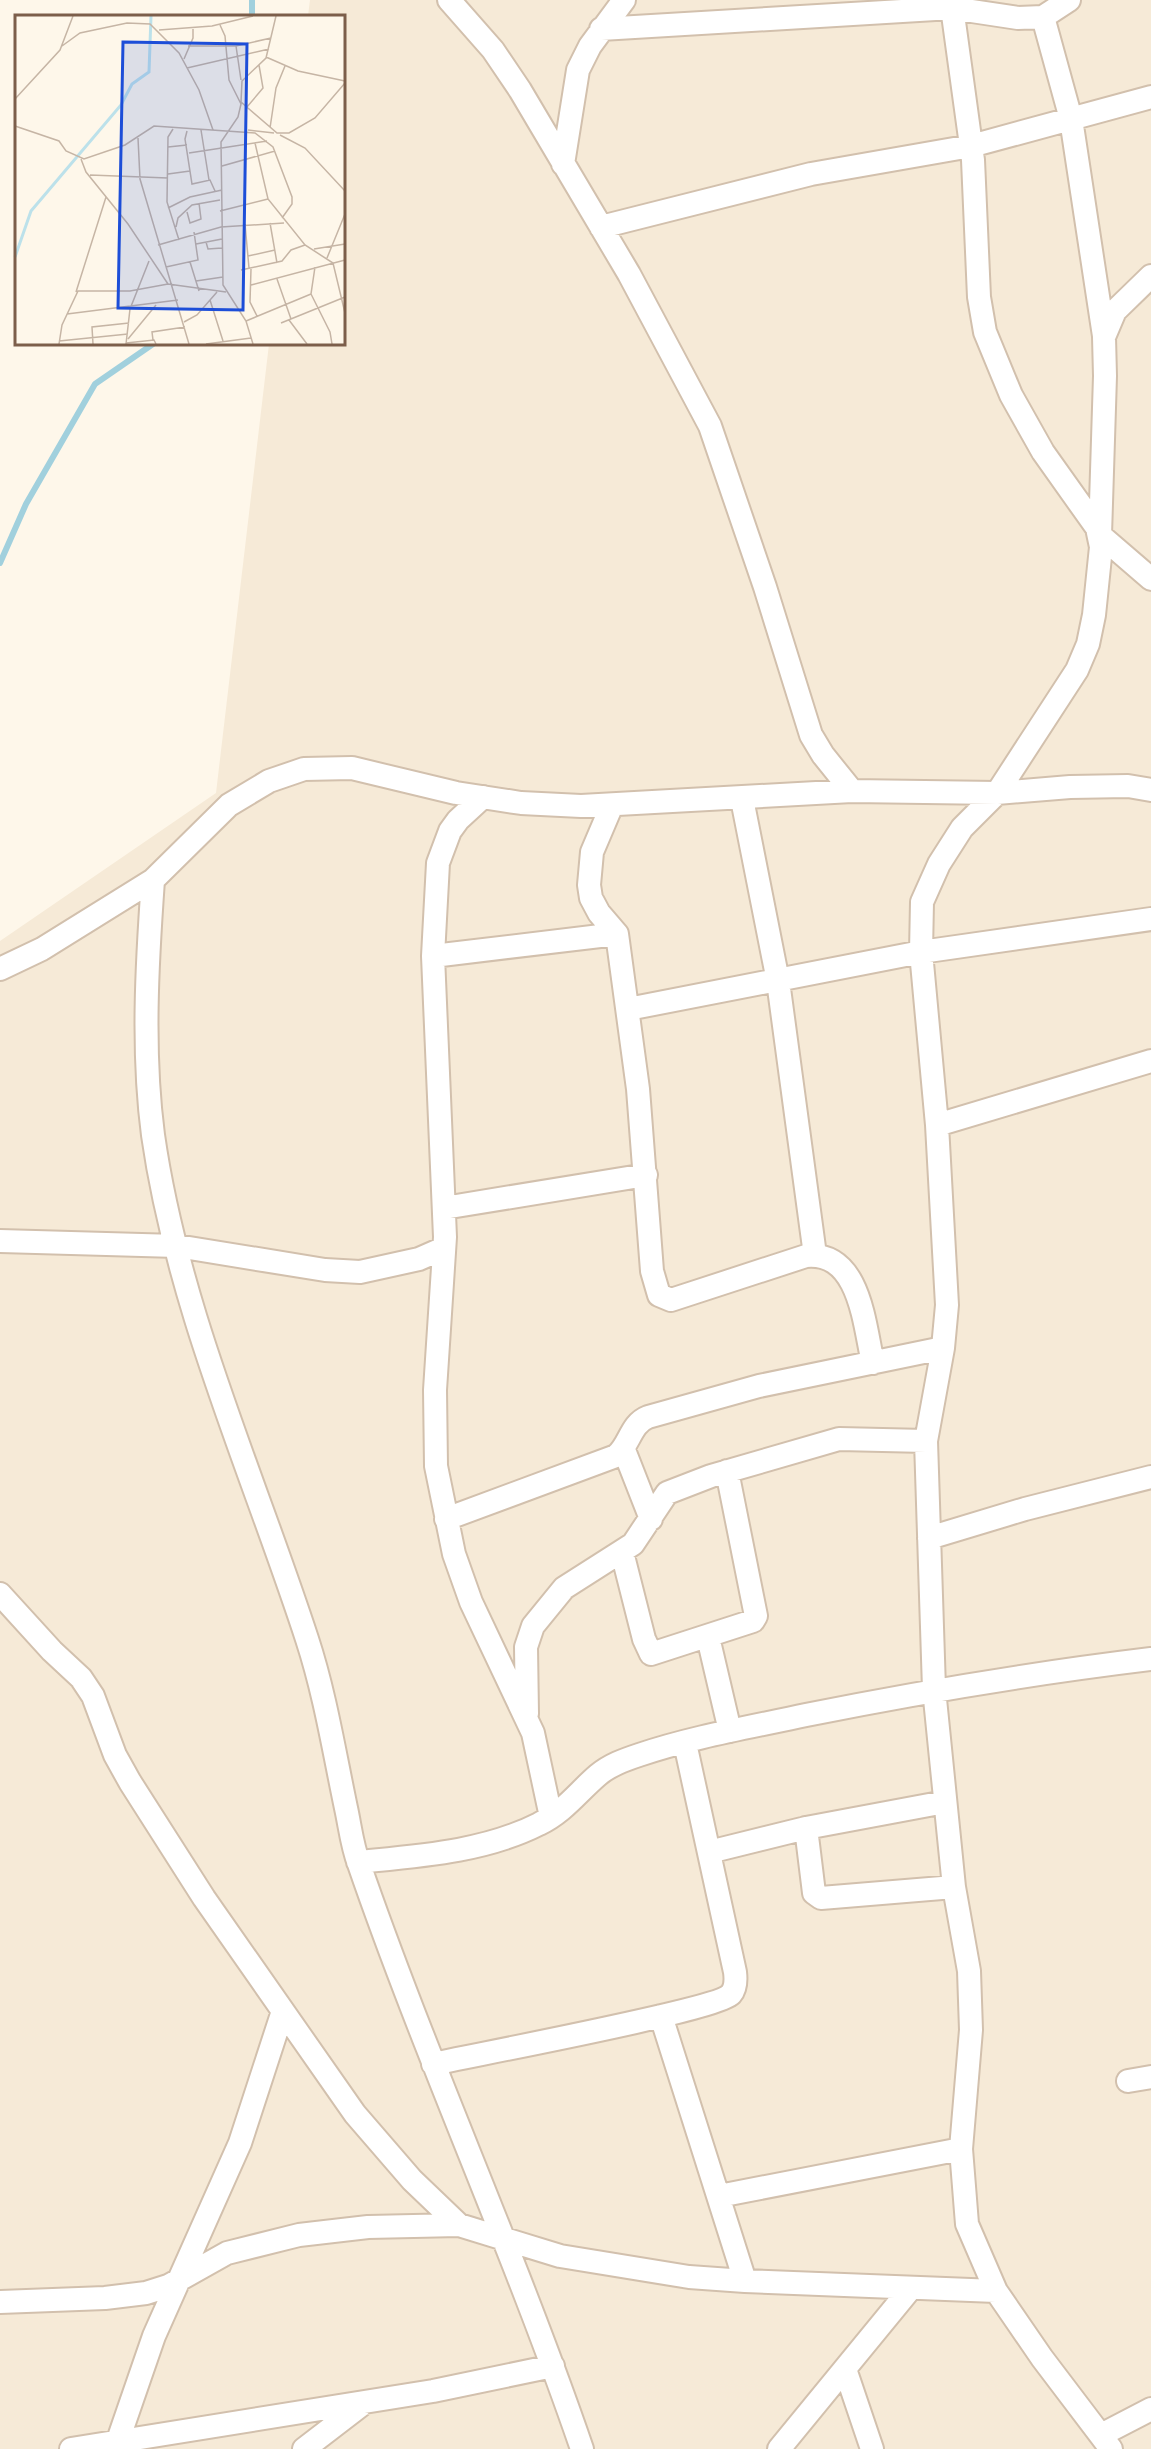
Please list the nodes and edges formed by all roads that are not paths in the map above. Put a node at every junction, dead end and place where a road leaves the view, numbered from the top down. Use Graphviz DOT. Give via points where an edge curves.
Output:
graph roads {
  1 [pos="449,0"];
  2 [pos="624,0"];
  3 [pos="1069,0"];
  4 [pos="952,4"];
  5 [pos="1043,17"];
  6 [pos="602,29"];
  7 [pos="1151,97"];
  8 [pos="1071,119"];
  9 [pos="971,146"];
  10 [pos="563,164"];
  11 [pos="601,227"];
  12 [pos="1151,276"];
  13 [pos="1104,337"];
  14 [pos="1100,535"];
  15 [pos="1151,579"];
  16 [pos="1151,788"];
  17 [pos="852,791"];
  18 [pos="997,793"];
  19 [pos="483,797"];
  20 [pos="742,799"];
  21 [pos="612,805"];
  22 [pos="153,880"];
  23 [pos="1151,920"];
  24 [pos="617,934"];
  25 [pos="921,952"];
  26 [pos="433,956"];
  27 [pos="0,969"];
  28 [pos="777,981"];
  29 [pos="628,1009"];
  30 [pos="1151,1061"];
  31 [pos="937,1125"];
  32 [pos="646,1175"];
  33 [pos="444,1208"];
  34 [pos="0,1241"];
  35 [pos="177,1246"];
  36 [pos="444,1248"];
  37 [pos="815,1255"];
  38 [pos="943,1348"];
  39 [pos="873,1362"];
  40 [pos="926,1442"];
  41 [pos="624,1450"];
  42 [pos="727,1471"];
  43 [pos="1151,1477"];
  44 [pos="446,1519"];
  45 [pos="651,1519"];
  46 [pos="929,1538"];
  47 [pos="622,1552"];
  48 [pos="0,1593"];
  49 [pos="708,1637"];
  50 [pos="1151,1659"];
  51 [pos="934,1689"];
  52 [pos="527,1720"];
  53 [pos="730,1731"];
  54 [pos="685,1743"];
  55 [pos="945,1802"];
  56 [pos="551,1817"];
  57 [pos="806,1828"];
  58 [pos="709,1852"];
  59 [pos="358,1862"];
  60 [pos="954,1887"];
  61 [pos="283,2011"];
  62 [pos="661,2016"];
  63 [pos="433,2064"];
  64 [pos="1151,2077"];
  65 [pos="1128,2081"];
  66 [pos="961,2149"];
  67 [pos="719,2196"];
  68 [pos="459,2225"];
  69 [pos="505,2239"];
  70 [pos="181,2278"];
  71 [pos="745,2281"];
  72 [pos="911,2288"];
  73 [pos="996,2291"];
  74 [pos="0,2302"];
  75 [pos="553,2366"];
  76 [pos="845,2369"];
  77 [pos="365,2402"];
  78 [pos="1151,2409"];
  79 [pos="1106,2442"];
  80 [pos="116,2446"];
  81 [pos="71,2449"];
  82 [pos="304,2449"];
  83 [pos="582,2449"];
  84 [pos="779,2449"];
  85 [pos="872,2449"];
  1 -- 10 [label="street" via="493,50"];
  2 -- 6 [label="street"];
  3 -- 5 [label="street"];
  4 -- 5 [label="street" via="1017,18"];
  4 -- 6 [label="street"];
  4 -- 9 [label="street"];
  5 -- 8 [label="street"];
  6 -- 10 [label="street" via="578,70"];
  7 -- 8 [label="street"];
  8 -- 9 [label="street"];
  8 -- 13 [label="street"];
  9 -- 11 [label="street" via="812,174"];
  9 -- 14 [label="street" via="979,297 985,332 1011,395 1043,452"];
  10 -- 11 [label="street"];
  11 -- 17 [label="street" via="710,426 811,735"];
  12 -- 13 [label="street" via="1115,311"];
  13 -- 14 [label="street"];
  14 -- 15 [label="street"];
  14 -- 18 [label="street" via="1088,644 1057,705"];
  16 -- 18 [label="street" via="1034,788"];
  17 -- 18 [label="street"];
  17 -- 20 [label="street"];
  18 -- 25 [label="street" via="962,828 939,864 922,902"];
  19 -- 21 [label="street" via="521,803"];
  19 -- 22 [label="street" via="352,768 304,769 269,781 229,805"];
  19 -- 26 [label="street" via="458,820 438,863"];
  20 -- 21 [label="street"];
  20 -- 28 [label="street"];
  21 -- 24 [label="street" via="592,852 589,885 599,913"];
  22 -- 27 [label="street" via="42,949"];
  22 -- 35 [label="street" via="147,966 149,1091 153,1136"];
  23 -- 25 [label="street"];
  24 -- 26 [label="street"];
  24 -- 29 [label="street"];
  25 -- 28 [label="street"];
  25 -- 31 [label="street"];
  26 -- 33 [label="street"];
  28 -- 29 [label="street"];
  28 -- 37 [label="street"];
  29 -- 32 [label="street"];
  30 -- 31 [label="street"];
  31 -- 38 [label="street" via="946,1264"];
  32 -- 33 [label="street"];
  32 -- 37 [label="street" via="652,1271 660,1295 666,1300"];
  33 -- 36 [label="street"];
  34 -- 35 [label="street"];
  35 -- 36 [label="street" via="360,1272 419,1259"];
  35 -- 59 [label="street" via="226,1406 312,1653"];
  36 -- 44 [label="street" via="435,1390 436,1466"];
  37 -- 39 [label="street" via="835,1262 856,1290"];
  38 -- 39 [label="street"];
  38 -- 40 [label="street"];
  39 -- 41 [label="street" via="759,1386 648,1417 635,1425"];
  40 -- 42 [label="street" via="839,1439"];
  40 -- 46 [label="street"];
  41 -- 44 [label="street" via="605,1462"];
  41 -- 45 [label="street"];
  42 -- 45 [label="street" via="667,1493"];
  42 -- 49 [label="street" via="756,1616 753,1621"];
  43 -- 46 [label="street"];
  44 -- 52 [label="street" via="471,1602"];
  45 -- 47 [label="street"];
  46 -- 51 [label="street"];
  47 -- 49 [label="street" via="651,1654"];
  47 -- 52 [label="street" via="564,1588 533,1626 526,1647"];
  48 -- 61 [label="street" via="81,1678 93,1696 115,1755 130,1782"];
  49 -- 53 [label="street"];
  50 -- 51 [label="street"];
  51 -- 53 [label="street"];
  51 -- 55 [label="street"];
  52 -- 56 [label="street"];
  53 -- 54 [label="street"];
  54 -- 56 [label="street" via="614,1764"];
  54 -- 58 [label="street"];
  55 -- 57 [label="street"];
  55 -- 60 [label="street"];
  56 -- 59 [label="street" via="478,1845"];
  57 -- 58 [label="street"];
  57 -- 60 [label="street" via="817,1896"];
  58 -- 62 [label="street" via="736,1983 731,1994 721,2000"];
  59 -- 63 [label="street"];
  60 -- 66 [label="street" via="969,1971 971,2018"];
  61 -- 68 [label="street" via="355,2114 412,2180"];
  61 -- 70 [label="street" via="240,2143"];
  62 -- 63 [label="street"];
  62 -- 67 [label="street"];
  63 -- 69 [label="street"];
  64 -- 65 [label="street"];
  66 -- 67 [label="street"];
  66 -- 73 [label="street" via="968,2223"];
  67 -- 71 [label="street"];
  68 -- 69 [label="street"];
  68 -- 70 [label="street" via="368,2227 300,2235 227,2253"];
  69 -- 71 [label="street" via="560,2256 628,2269"];
  69 -- 75 [label="street"];
  70 -- 74 [label="street" via="146,2293"];
  70 -- 80 [label="street" via="154,2336"];
  71 -- 72 [label="street"];
  72 -- 73 [label="street"];
  72 -- 76 [label="street"];
  73 -- 79 [label="street"];
  75 -- 77 [label="street"];
  75 -- 83 [label="street"];
  76 -- 84 [label="street"];
  76 -- 85 [label="street"];
  77 -- 80 [label="street"];
  77 -- 82 [label="street"];
  78 -- 79 [label="street"];
  80 -- 81 [label="street"];
}
